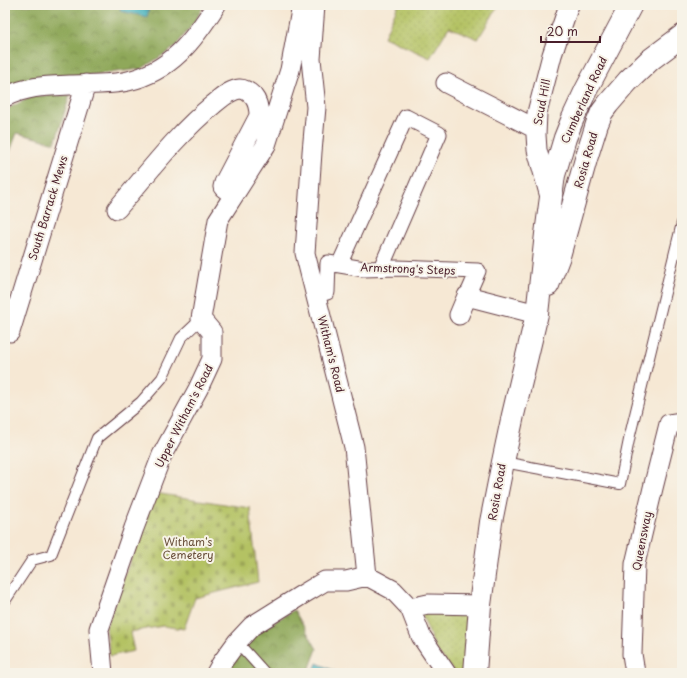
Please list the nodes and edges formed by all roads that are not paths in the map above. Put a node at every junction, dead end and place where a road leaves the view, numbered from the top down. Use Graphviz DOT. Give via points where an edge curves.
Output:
graph roads {
  1 [pos="216,5"];
  2 [pos="302,5"];
  3 [pos="315,5"];
  4 [pos="569,5"];
  5 [pos="631,5"];
  6 [pos="682,36"];
  7 [pos="446,83"];
  8 [pos="86,84"];
  9 [pos="5,97"];
  10 [pos="536,129"];
  11 [pos="234,195"];
  12 [pos="550,200"];
  13 [pos="117,209"];
  14 [pos="682,223"];
  15 [pos="339,265"];
  16 [pos="381,268"];
  17 [pos="316,295"];
  18 [pos="467,296"];
  19 [pos="537,314"];
  20 [pos="459,315"];
  21 [pos="201,319"];
  22 [pos="10,332"];
  23 [pos="682,422"];
  24 [pos="502,462"];
  25 [pos="367,576"];
  26 [pos="5,601"];
  27 [pos="480,605"];
  28 [pos="410,608"];
  29 [pos="237,642"];
  30 [pos="104,673"];
  31 [pos="216,673"];
  32 [pos="265,673"];
  33 [pos="446,673"];
  34 [pos="475,673"];
  35 [pos="635,673"];
  1 -- 8 [label="street" via="192,41 164,66 128,81"];
  2 -- 11 [label="street" via="290,70 266,145"];
  3 -- 17 [label="street, Witham's Road" via="311,59 316,107 305,253"];
  4 -- 10 [label="street, Scud Hill" via="552,54 537,113"];
  5 -- 12 [label="main road, Cumberland Road" via="573,118 559,157"];
  6 -- 19 [label="main road, Rosia Road" via="650,60 602,112 559,256"];
  7 -- 10 [label="street"];
  8 -- 9 [label="street" via="28,88"];
  8 -- 22 [label="street, South Barrack Mews"];
  10 -- 12 [label="street, Scud Hill" via="537,150"];
  11 -- 13 [label="street" via="223,187 224,182 260,116 257,102 243,89 228,93 184,130"];
  11 -- 21 [label="street" via="218,220"];
  12 -- 19 [label="main road, Rosia Road"];
  14 -- 24 [label="lane" via="620,484"];
  15 -- 16 [label="street, Armstrong's Steps" via="364,269"];
  15 -- 16 [label="street" via="406,117 439,134"];
  15 -- 17 [label="street" via="328,263 327,292"];
  16 -- 18 [label="street, Armstrong's Steps" via="478,271"];
  17 -- 25 [label="street, Witham's Road" via="354,447"];
  18 -- 19 [label="street"];
  18 -- 20 [label="street"];
  19 -- 24 [label="main road, Rosia Road"];
  21 -- 26 [label="lane" via="181,338 162,378 141,402 97,438 51,556 32,560"];
  21 -- 30 [label="street, Upper Witham's Road" via="212,332 212,359 162,455 99,629"];
  23 -- 35 [label="street, Queensway" via="669,424 635,564 632,654"];
  24 -- 27 [label="main road, Rosia Road"];
  25 -- 28 [label="street" via="393,590"];
  25 -- 29 [label="street" via="325,582 252,626"];
  27 -- 28 [label="street" via="441,603"];
  27 -- 34 [label="main road, Rosia Road"];
  28 -- 33 [label="street" via="421,636"];
  29 -- 31 [label="street"];
  29 -- 32 [label="lane"];
}
